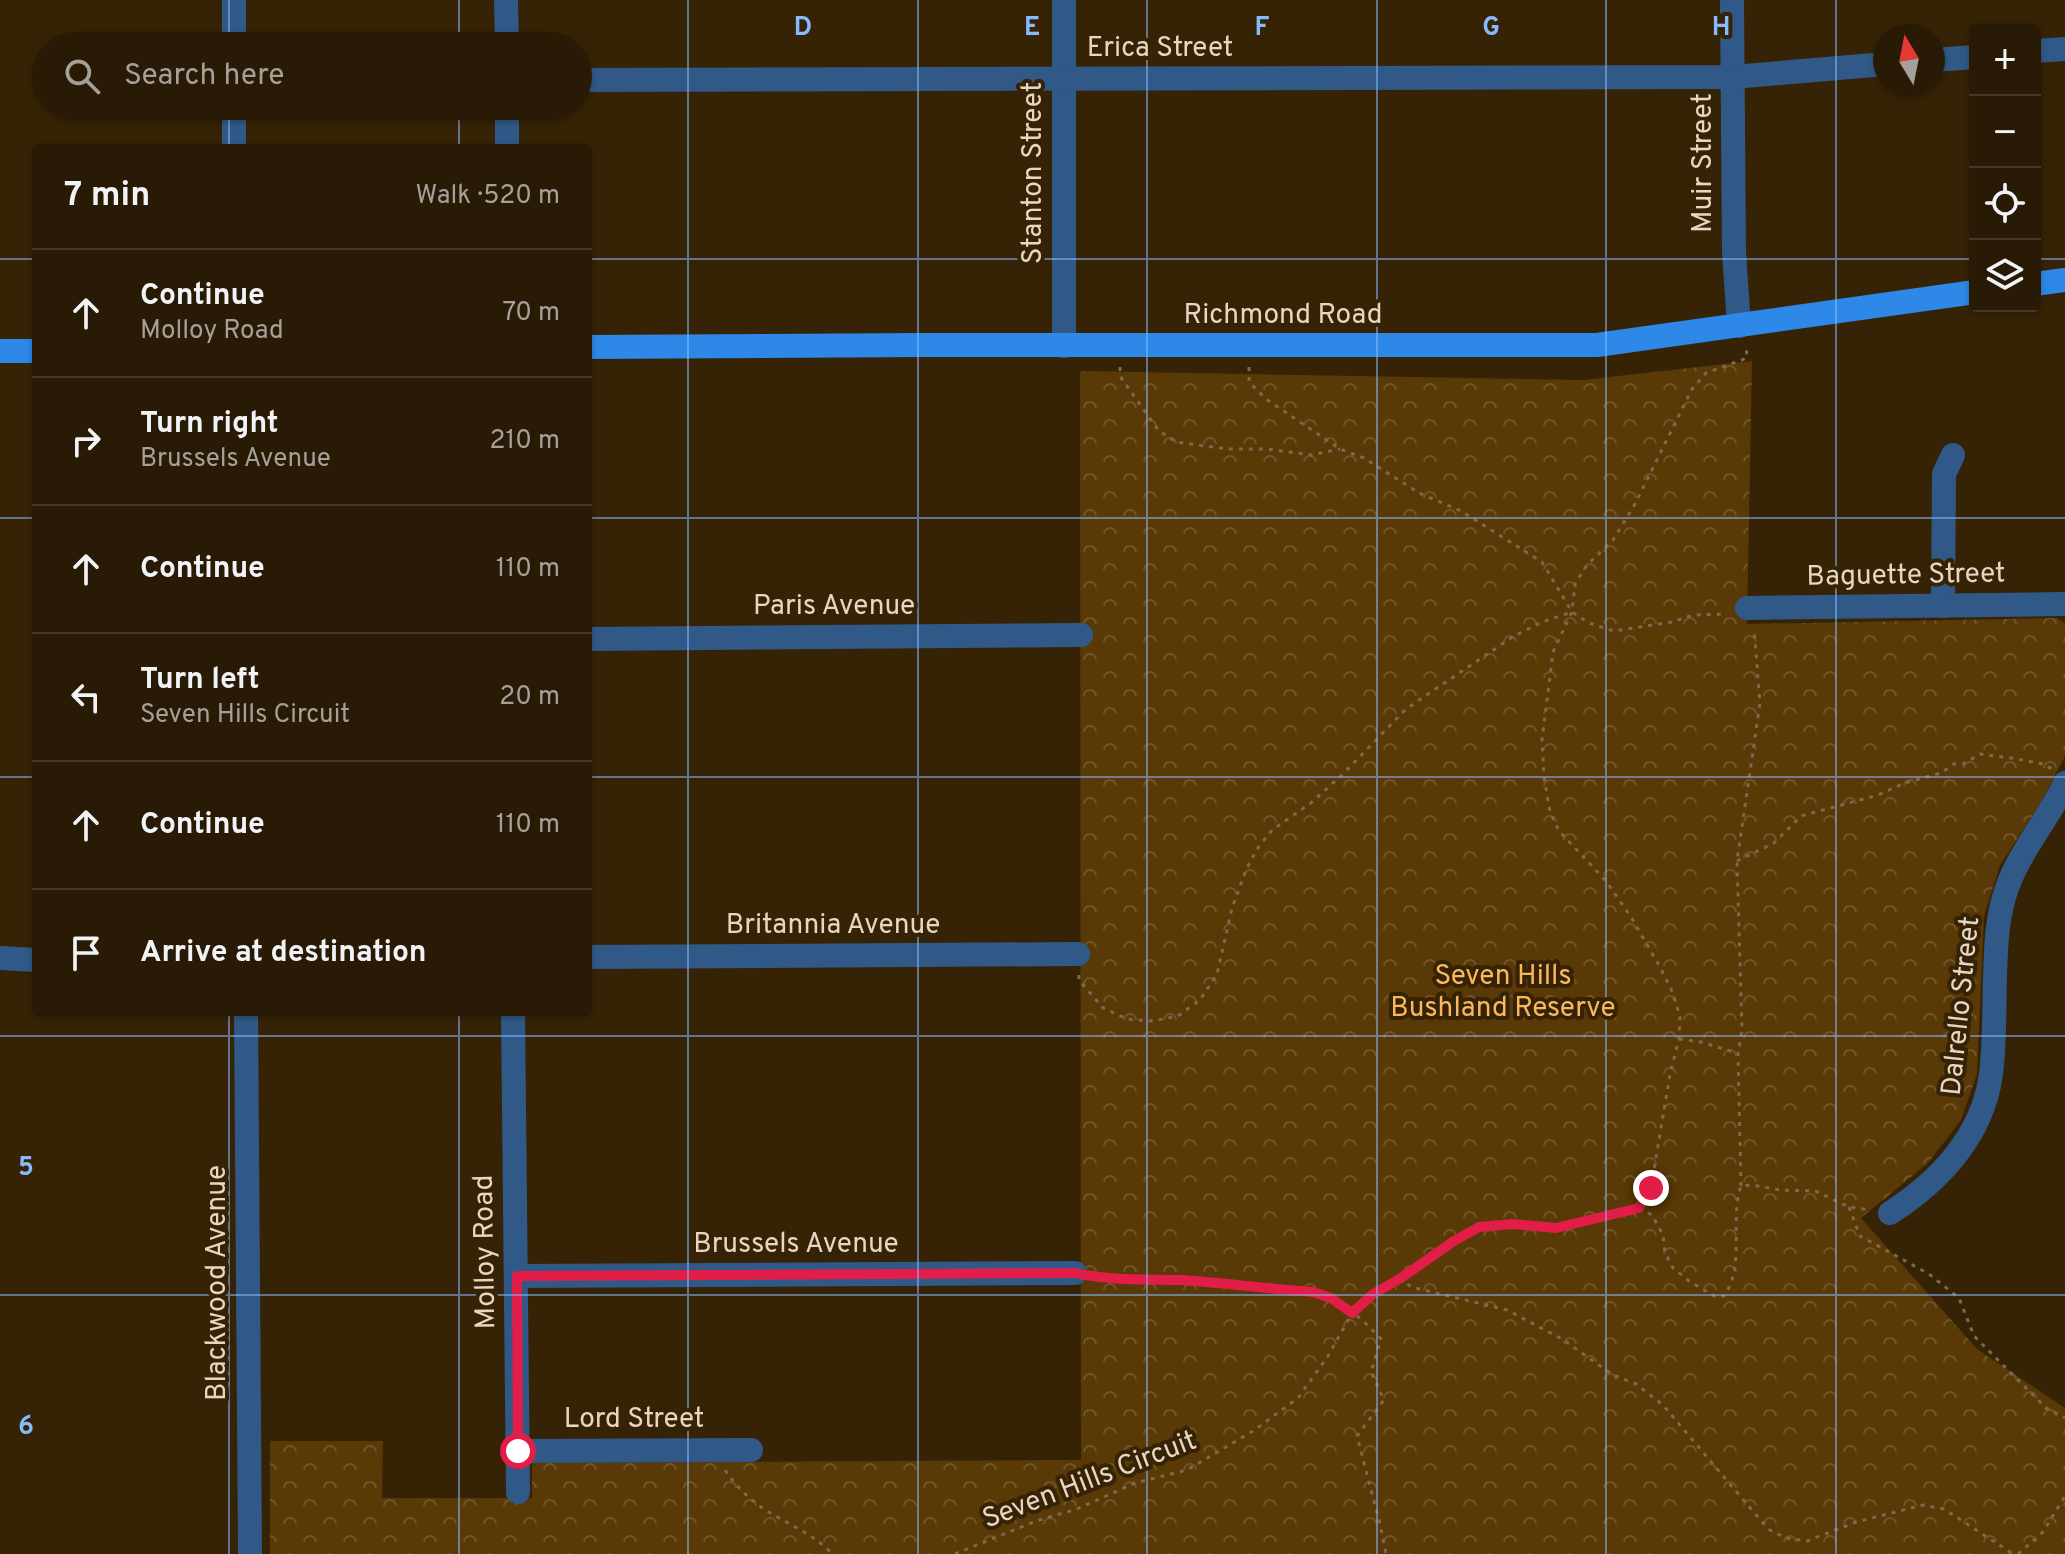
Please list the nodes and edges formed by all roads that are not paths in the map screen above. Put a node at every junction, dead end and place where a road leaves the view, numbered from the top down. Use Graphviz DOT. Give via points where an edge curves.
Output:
graph roads {
  1 [pos="234,0"];
  2 [pos="506,0"];
  3 [pos="1064,0"];
  4 [pos="1732,0"];
  5 [pos="234,32"];
  6 [pos="507,32"];
  7 [pos="2065,49"];
  8 [pos="2041,51"];
  9 [pos="1969,57"];
  10 [pos="1945,59"];
  11 [pos="1873,65"];
  12 [pos="1733,77"];
  13 [pos="1064,79"];
  14 [pos="592,80"];
  15 [pos="234,120"];
  16 [pos="507,120"];
  17 [pos="234,144"];
  18 [pos="507,144"];
  19 [pos="2065,280"];
  20 [pos="2041,283"];
  21 [pos="1969,293"];
  22 [pos="1739,326"];
  23 [pos="1064,346"];
  24 [pos="592,347"];
  25 [pos="0,351"];
  26 [pos="32,351"];
  27 [pos="1953,455"];
  28 [pos="2065,604"];
  29 [pos="1943,606"];
  30 [pos="1747,608"];
  31 [pos="1081,635"];
  32 [pos="592,639"];
  33 [pos="2060,792"];
  34 [pos="1078,954"];
  35 [pos="592,957"];
  36 [pos="0,958"];
  37 [pos="32,960"];
  38 [pos="246,1016"];
  39 [pos="513,1016"];
  40 [pos="1890,1213"];
  41 [pos="1075,1273"];
  42 [pos="517,1276"];
  43 [pos="751,1450"];
  44 [pos="518,1451"];
  45 [pos="518,1492"];
  46 [pos="250,1554"];
  1 -- 5 [label="street"];
  2 -- 6 [label="street"];
  3 -- 13 [label="street, Stanton Street"];
  4 -- 12 [label="street, Muir Street"];
  7 -- 8 [label="street"];
  9 -- 10 [label="street"];
  11 -- 12 [label="street, Erica Street"];
  12 -- 13 [label="street, Erica Street"];
  12 -- 22 [label="street, Muir Street"];
  13 -- 14 [label="street, Erica Street"];
  13 -- 23 [label="street, Stanton Street"];
  15 -- 17 [label="street"];
  16 -- 18 [label="street"];
  19 -- 20 [label="main road"];
  21 -- 22 [label="main road, Richmond Road"];
  22 -- 23 [label="main road, Richmond Road" via="1597,345"];
  23 -- 24 [label="main road, Richmond Road"];
  25 -- 26 [label="main road"];
  27 -- 29 [label="street" via="1944,474"];
  28 -- 29 [label="street, Baguette Street"];
  29 -- 30 [label="street, Baguette Street"];
  31 -- 32 [label="street, Paris Avenue"];
  33 -- 40 [label="street, Dalrello Street" via="2008,885 1997,931 1991,1074 1983,1110 1938,1176"];
  34 -- 35 [label="street, Britannia Avenue"];
  36 -- 37 [label="street"];
  38 -- 46 [label="street, Blackwood Avenue"];
  39 -- 42 [label="street, Molloy Road"];
  41 -- 42 [label="street, Brussels Avenue"];
  42 -- 44 [label="street, Molloy Road"];
  43 -- 44 [label="street, Lord Street"];
  44 -- 45 [label="street, Molloy Road"];
}
